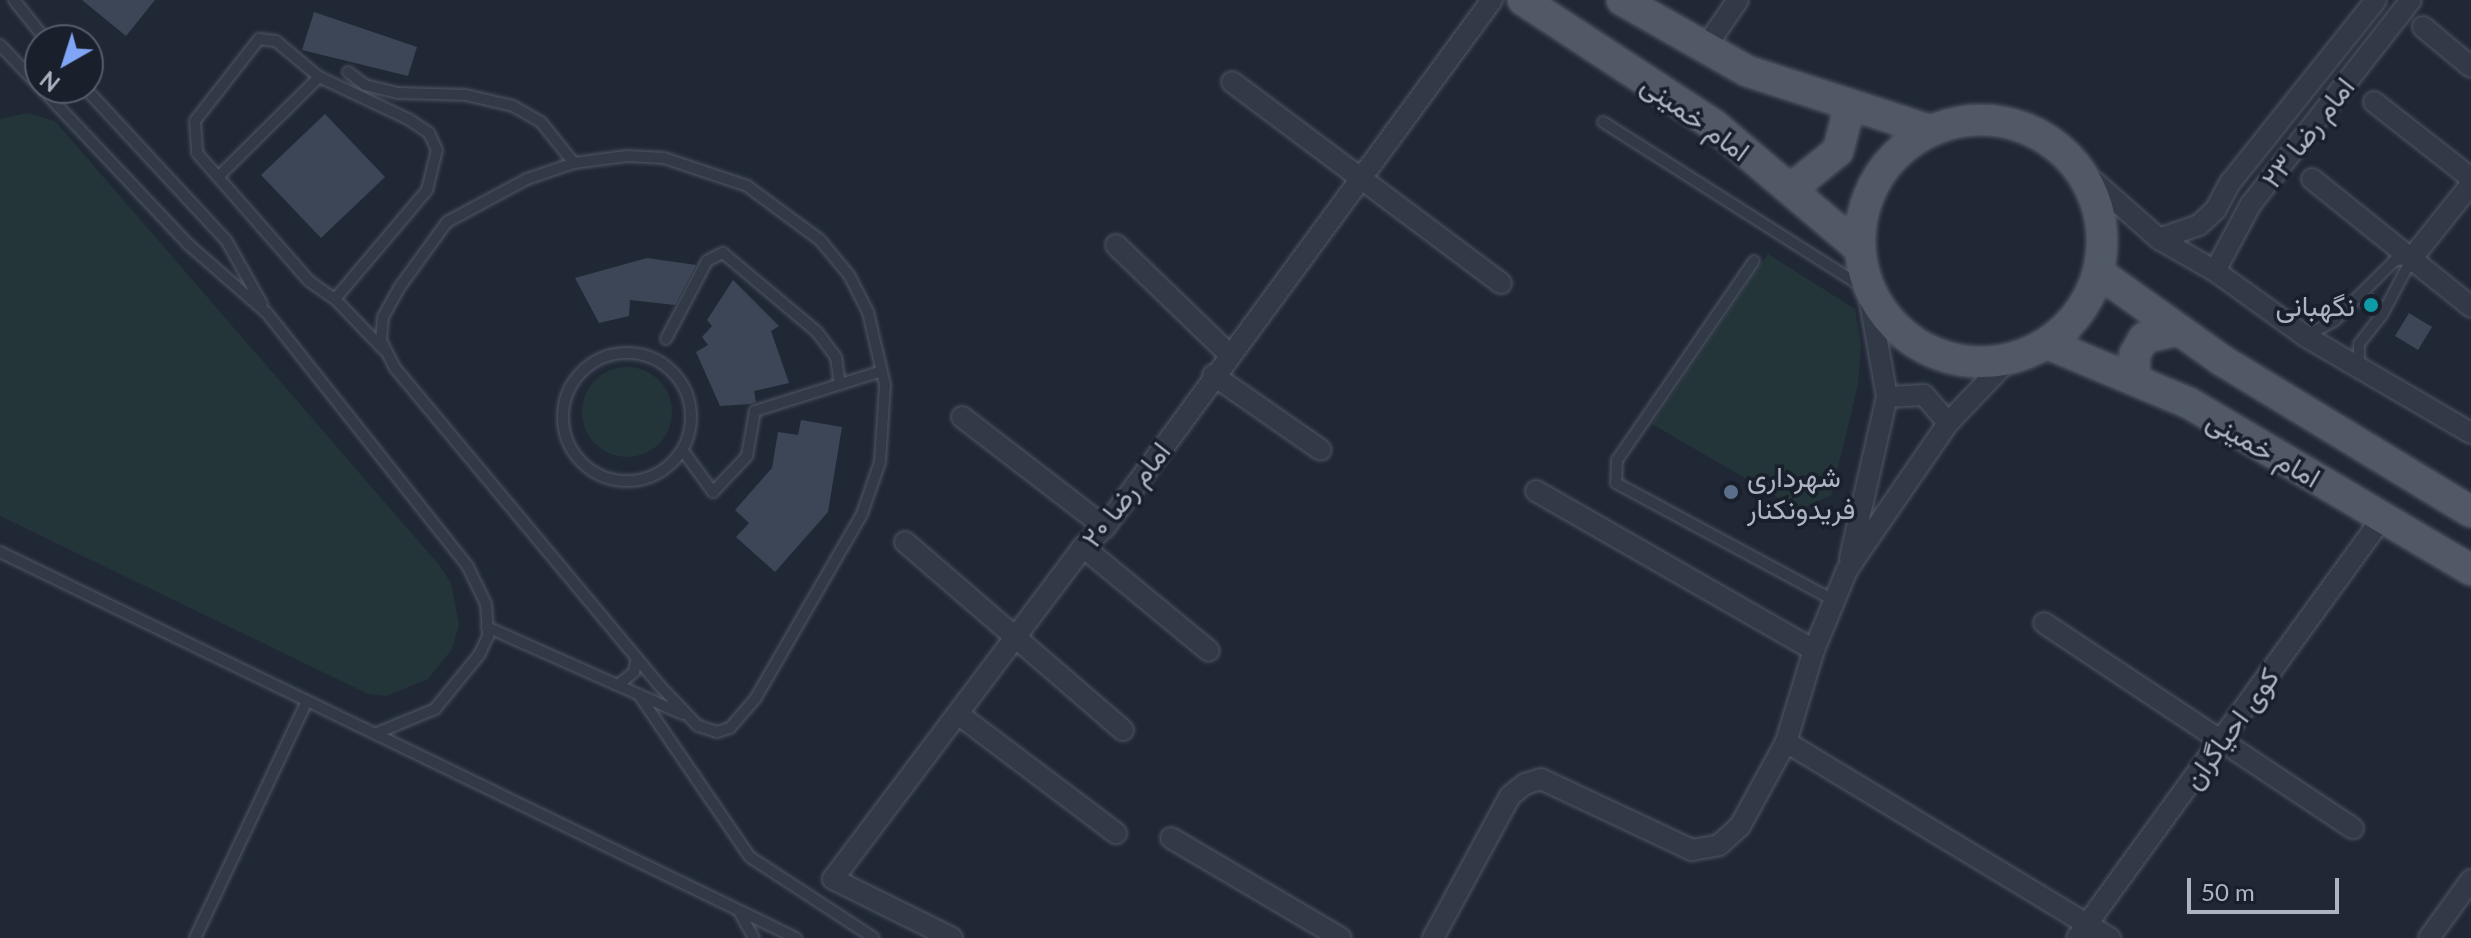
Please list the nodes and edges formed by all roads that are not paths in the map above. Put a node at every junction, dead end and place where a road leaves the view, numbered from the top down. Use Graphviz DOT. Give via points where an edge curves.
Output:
graph roads {
  1 [pos="14,0"];
  2 [pos="1492,0"];
  3 [pos="1523,0"];
  4 [pos="1622,0"];
  5 [pos="1738,0"];
  6 [pos="2376,0"];
  7 [pos="2411,0"];
  8 [pos="33,24"];
  9 [pos="2423,27"];
  10 [pos="0,45"];
  11 [pos="1705,48"];
  12 [pos="2471,67"];
  13 [pos="24,71"];
  14 [pos="348,72"];
  15 [pos="319,77"];
  16 [pos="1232,82"];
  17 [pos="2374,102"];
  18 [pos="55,104"];
  19 [pos="100,104"];
  20 [pos="1850,105"];
  21 [pos="1603,122"];
  22 [pos="1929,130"];
  23 [pos="574,163"];
  24 [pos="2080,169"];
  25 [pos="218,177"];
  26 [pos="2471,178"];
  27 [pos="1361,179"];
  28 [pos="2312,179"];
  29 [pos="2471,184"];
  30 [pos="1791,189"];
  31 [pos="2159,239"];
  32 [pos="1116,245"];
  33 [pos="1858,247"];
  34 [pos="2412,258"];
  35 [pos="1754,261"];
  36 [pos="2215,271"];
  37 [pos="2099,273"];
  38 [pos="1501,283"];
  39 [pos="1868,290"];
  40 [pos="335,299"];
  41 [pos="2471,307"];
  42 [pos="267,313"];
  43 [pos="2179,330"];
  44 [pos="2305,336"];
  45 [pos="666,339"];
  46 [pos="2048,344"];
  47 [pos="388,354"];
  48 [pos="1229,354"];
  49 [pos="2007,361"];
  50 [pos="2359,368"];
  51 [pos="882,371"];
  52 [pos="1213,375"];
  53 [pos="2134,378"];
  54 [pos="840,384"];
  55 [pos="1887,397"];
  56 [pos="962,417"];
  57 [pos="1948,423"];
  58 [pos="2471,433"];
  59 [pos="1321,450"];
  60 [pos="683,451"];
  61 [pos="1536,491"];
  62 [pos="2471,512"];
  63 [pos="2383,517"];
  64 [pos="1105,527"];
  65 [pos="905,542"];
  66 [pos="1083,547"];
  67 [pos="0,552"];
  68 [pos="1847,570"];
  69 [pos="2471,570"];
  70 [pos="1833,600"];
  71 [pos="2044,623"];
  72 [pos="487,627"];
  73 [pos="1016,637"];
  74 [pos="1814,650"];
  75 [pos="1209,651"];
  76 [pos="637,658"];
  77 [pos="618,685"];
  78 [pos="639,695"];
  79 [pos="307,701"];
  80 [pos="958,714"];
  81 [pos="686,716"];
  82 [pos="1123,730"];
  83 [pos="377,733"];
  84 [pos="2221,740"];
  85 [pos="1786,742"];
  86 [pos="2353,828"];
  87 [pos="1116,833"];
  88 [pos="1171,838"];
  89 [pos="2471,880"];
  90 [pos="739,911"];
  91 [pos="2082,931"];
  92 [pos="195,938"];
  93 [pos="754,938"];
  94 [pos="796,938"];
  95 [pos="874,938"];
  96 [pos="952,938"];
  97 [pos="1341,938"];
  98 [pos="1433,938"];
  99 [pos="2110,938"];
  100 [pos="2429,938"];
  1 -- 8 [label="lane"];
  2 -- 27 [label="street, امام رضا ۲۰"];
  3 -- 30 [label="main road, امام خمینی" via="1714,125"];
  4 -- 11 [label="main road, امام خمینی"];
  5 -- 11 [label="street"];
  6 -- 31 [label="street, امام رضا ۲۳" via="2230,183 2216,209 2199,225"];
  7 -- 36 [label="street, امام رضا ۲۳" via="2251,204"];
  9 -- 12 [label="street"];
  10 -- 13 [label="lane"];
  11 -- 20 [label="main road, امام خمینی" via="1747,71"];
  14 -- 23 [label="lane" via="365,85 398,93 453,94 513,106 541,122"];
  15 -- 25 [label="lane"];
  15 -- 25 [label="lane" via="276,41 259,39 195,121 197,153"];
  15 -- 40 [label="lane" via="408,119 429,133 437,150 427,190"];
  16 -- 27 [label="street"];
  17 -- 26 [label="street"];
  18 -- 42 [label="lane" via="189,245"];
  19 -- 42 [label="lane" via="226,240"];
  20 -- 22 [label="main road, امام خمینی"];
  20 -- 30 [label="main road" via="1838,151"];
  21 -- 39 [label="lane"];
  22 -- 24 [label="main road" via="1969,119 2011,123 2049,140"];
  22 -- 33 [label="main road" via="1905,145 1877,178 1860,218"];
  23 -- 47 [label="lane" via="482,200 447,222 383,317 381,340"];
  23 -- 51 [label="lane" via="664,158 747,186 788,212 849,275 868,312"];
  24 -- 31 [label="street"];
  24 -- 37 [label="main road" via="2101,225"];
  25 -- 40 [label="lane" via="309,281"];
  27 -- 38 [label="street"];
  27 -- 48 [label="street, امام رضا ۲۰"];
  28 -- 34 [label="street"];
  29 -- 34 [label="street"];
  30 -- 33 [label="main road, امام خمینی"];
  31 -- 36 [label="street"];
  32 -- 48 [label="street"];
  33 -- 39 [label="main road"];
  34 -- 41 [label="street"];
  34 -- 44 [label="lane" via="2395,260 2334,321"];
  34 -- 50 [label="lane" via="2382,315 2359,344"];
  35 -- 70 [label="lane" via="1617,460 1616,483"];
  36 -- 44 [label="street"];
  37 -- 43 [label="main road, امام خمینی"];
  37 -- 46 [label="main road" via="2079,313"];
  39 -- 49 [label="main road" via="1892,325 1925,350 1965,363"];
  39 -- 55 [label="street"];
  40 -- 47 [label="lane"];
  42 -- 72 [label="lane" via="467,565 486,604"];
  43 -- 53 [label="main road" via="2144,338 2135,354"];
  43 -- 62 [label="main road, امام خمینی"];
  44 -- 50 [label="street"];
  45 -- 54 [label="lane" via="707,261 723,253 817,332 836,357"];
  46 -- 49 [label="main road"];
  46 -- 53 [label="main road, امام خمینی"];
  47 -- 76 [label="lane"];
  48 -- 52 [label="street, امام رضا ۲۰"];
  49 -- 57 [label="street"];
  50 -- 58 [label="street"];
  51 -- 54 [label="lane"];
  51 -- 81 [label="lane" via="884,432 862,514 741,717 717,732"];
  52 -- 59 [label="street"];
  52 -- 64 [label="street, امام رضا ۲۰"];
  53 -- 63 [label="main road, امام خمینی" via="2189,403"];
  54 -- 60 [label="lane" via="755,411 747,456 713,492"];
  55 -- 57 [label="street" via="1924,395"];
  55 -- 68 [label="street"];
  56 -- 64 [label="street"];
  57 -- 68 [label="street"];
  60 -- 60 [label="lane" via="691,407 683,386 654,359 625,354 596,361 569,390 564,430 571,449 605,478 648,478"];
  61 -- 74 [label="street"];
  63 -- 69 [label="main road, امام خمینی"];
  63 -- 84 [label="street, کوی احیاگران"];
  64 -- 66 [label="street, امام رضا ۲۰"];
  65 -- 73 [label="street"];
  66 -- 73 [label="street, امام رضا ۲۰"];
  66 -- 75 [label="street"];
  67 -- 79 [label="lane"];
  68 -- 70 [label="street"];
  70 -- 74 [label="street"];
  71 -- 84 [label="street"];
  72 -- 77 [label="lane"];
  72 -- 83 [label="lane" via="466,677 435,709"];
  73 -- 80 [label="street, امام رضا ۲۰"];
  73 -- 82 [label="street"];
  74 -- 85 [label="street"];
  76 -- 77 [label="lane" via="634,672"];
  76 -- 81 [label="lane"];
  77 -- 78 [label="lane"];
  78 -- 81 [label="lane"];
  78 -- 95 [label="lane" via="750,857"];
  79 -- 83 [label="lane"];
  79 -- 92 [label="lane"];
  80 -- 87 [label="street"];
  80 -- 96 [label="street, امام رضا ۲۰" via="833,879"];
  83 -- 90 [label="lane"];
  84 -- 86 [label="street"];
  84 -- 91 [label="street, کوی احیاگران"];
  85 -- 91 [label="street"];
  85 -- 98 [label="street" via="1740,826 1708,849 1692,850 1541,779 1510,796"];
  88 -- 97 [label="street"];
  89 -- 100 [label="street"];
  90 -- 93 [label="lane"];
  90 -- 94 [label="lane"];
  91 -- 99 [label="street"];
}
